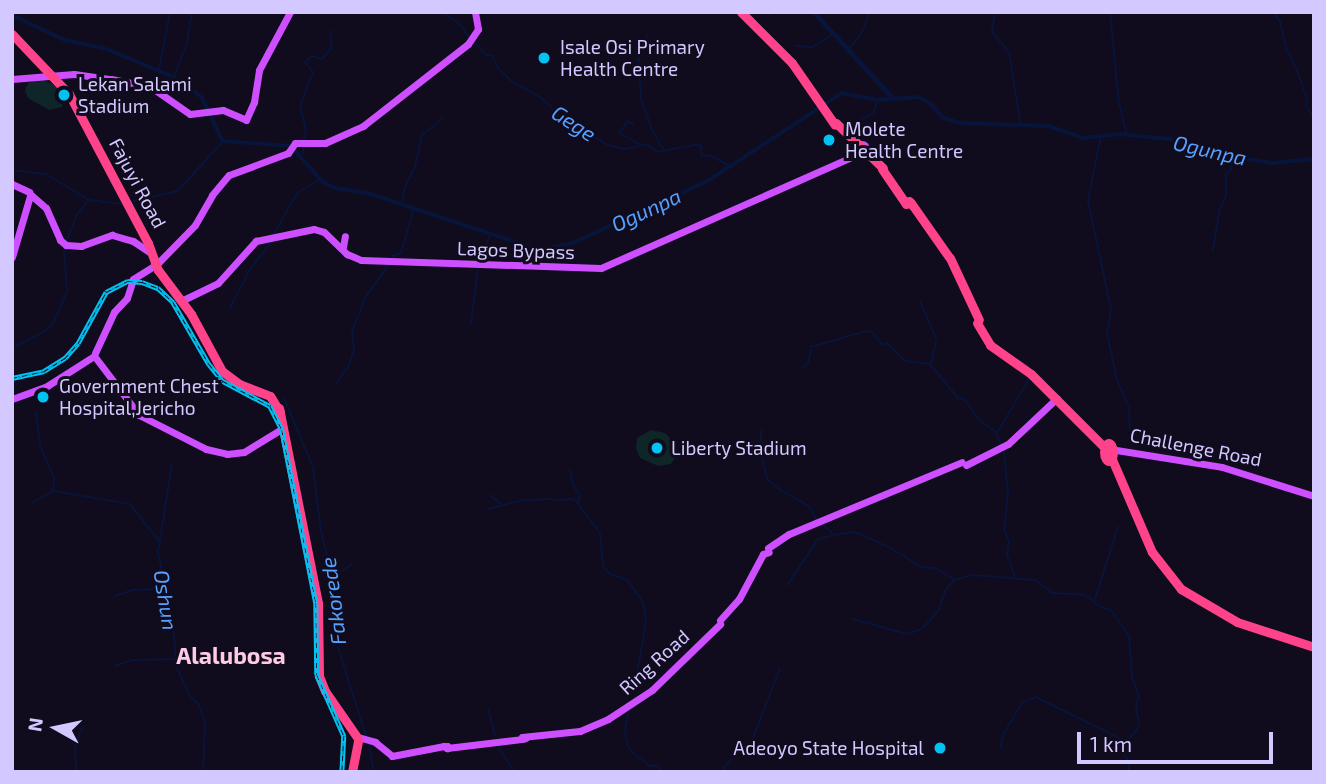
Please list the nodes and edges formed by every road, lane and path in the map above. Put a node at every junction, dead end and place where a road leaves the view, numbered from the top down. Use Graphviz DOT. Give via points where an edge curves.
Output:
graph roads {
  1 [pos="290,12"];
  2 [pos="742,12"];
  3 [pos="476,13"];
  4 [pos="12,33"];
  5 [pos="54,76"];
  6 [pos="12,79"];
  7 [pos="823,107"];
  8 [pos="861,149"];
  9 [pos="892,180"];
  10 [pos="12,185"];
  11 [pos="30,194"];
  12 [pos="345,236"];
  13 [pos="343,247"];
  14 [pos="12,250"];
  15 [pos="151,250"];
  16 [pos="12,257"];
  17 [pos="156,265"];
  18 [pos="219,280"];
  19 [pos="182,300"];
  20 [pos="978,321"];
  21 [pos="95,355"];
  22 [pos="12,398"];
  23 [pos="1055,401"];
  24 [pos="283,427"];
  25 [pos="1110,449"];
  26 [pos="1314,494"];
  27 [pos="1314,645"];
  28 [pos="357,738"];
  29 [pos="352,772"];
  1 -- 5 [label="main road" via="258,70 254,102 246,120 226,110 190,114 151,87 83,75"];
  2 -- 7 [label="highway" via="790,58"];
  3 -- 17 [label="main road" via="478,29 471,40 363,126 332,141 295,143 229,175 190,233"];
  4 -- 5 [label="highway, Fajuyi Road"];
  5 -- 6 [label="main road"];
  5 -- 15 [label="highway, Fajuyi Road" via="73,101"];
  7 -- 8 [label="highway"];
  7 -- 9 [label="highway, bridge"];
  8 -- 9 [label="highway"];
  8 -- 13 [label="main road, Lagos Bypass" via="601,266 364,258"];
  8 -- 18 [label="main road, Lagos Bypass" via="601,268 361,260 314,229 256,241"];
  9 -- 20 [label="highway" via="948,258"];
  10 -- 11 [label="main road"];
  11 -- 14 [label="main road"];
  11 -- 15 [label="main road" via="50,211 65,244 78,245 112,234"];
  11 -- 16 [label="main road"];
  12 -- 13 [label="main road"];
  13 -- 18 [label="main road, Lagos Bypass" via="315,228 260,238"];
  15 -- 17 [label="highway, Fajuyi Road"];
  17 -- 19 [label="highway, Fajuyi Road"];
  17 -- 21 [label="main road" via="134,278 129,299 117,310"];
  18 -- 19 [label="main road, Lagos Bypass"];
  19 -- 24 [label="highway, Fajuyi Road" via="224,373 272,398"];
  20 -- 23 [label="highway" via="995,346 1034,374"];
  20 -- 23 [label="highway" via="994,348 1029,373"];
  21 -- 22 [label="main road"];
  21 -- 24 [label="main road" via="139,415 206,449 244,452"];
  23 -- 25 [label="highway, Challenge Road"];
  23 -- 28 [label="main road, Ring Road" via="1008,444 790,536 768,550 741,600 652,690 608,719 580,732 446,747 395,758 371,741"];
  24 -- 28 [label="highway" via="318,603 319,676"];
  25 -- 26 [label="main road, Challenge Road" via="1241,469"];
  25 -- 27 [label="highway" via="1156,555 1185,590 1243,622"];
  28 -- 29 [label="highway"];
}
